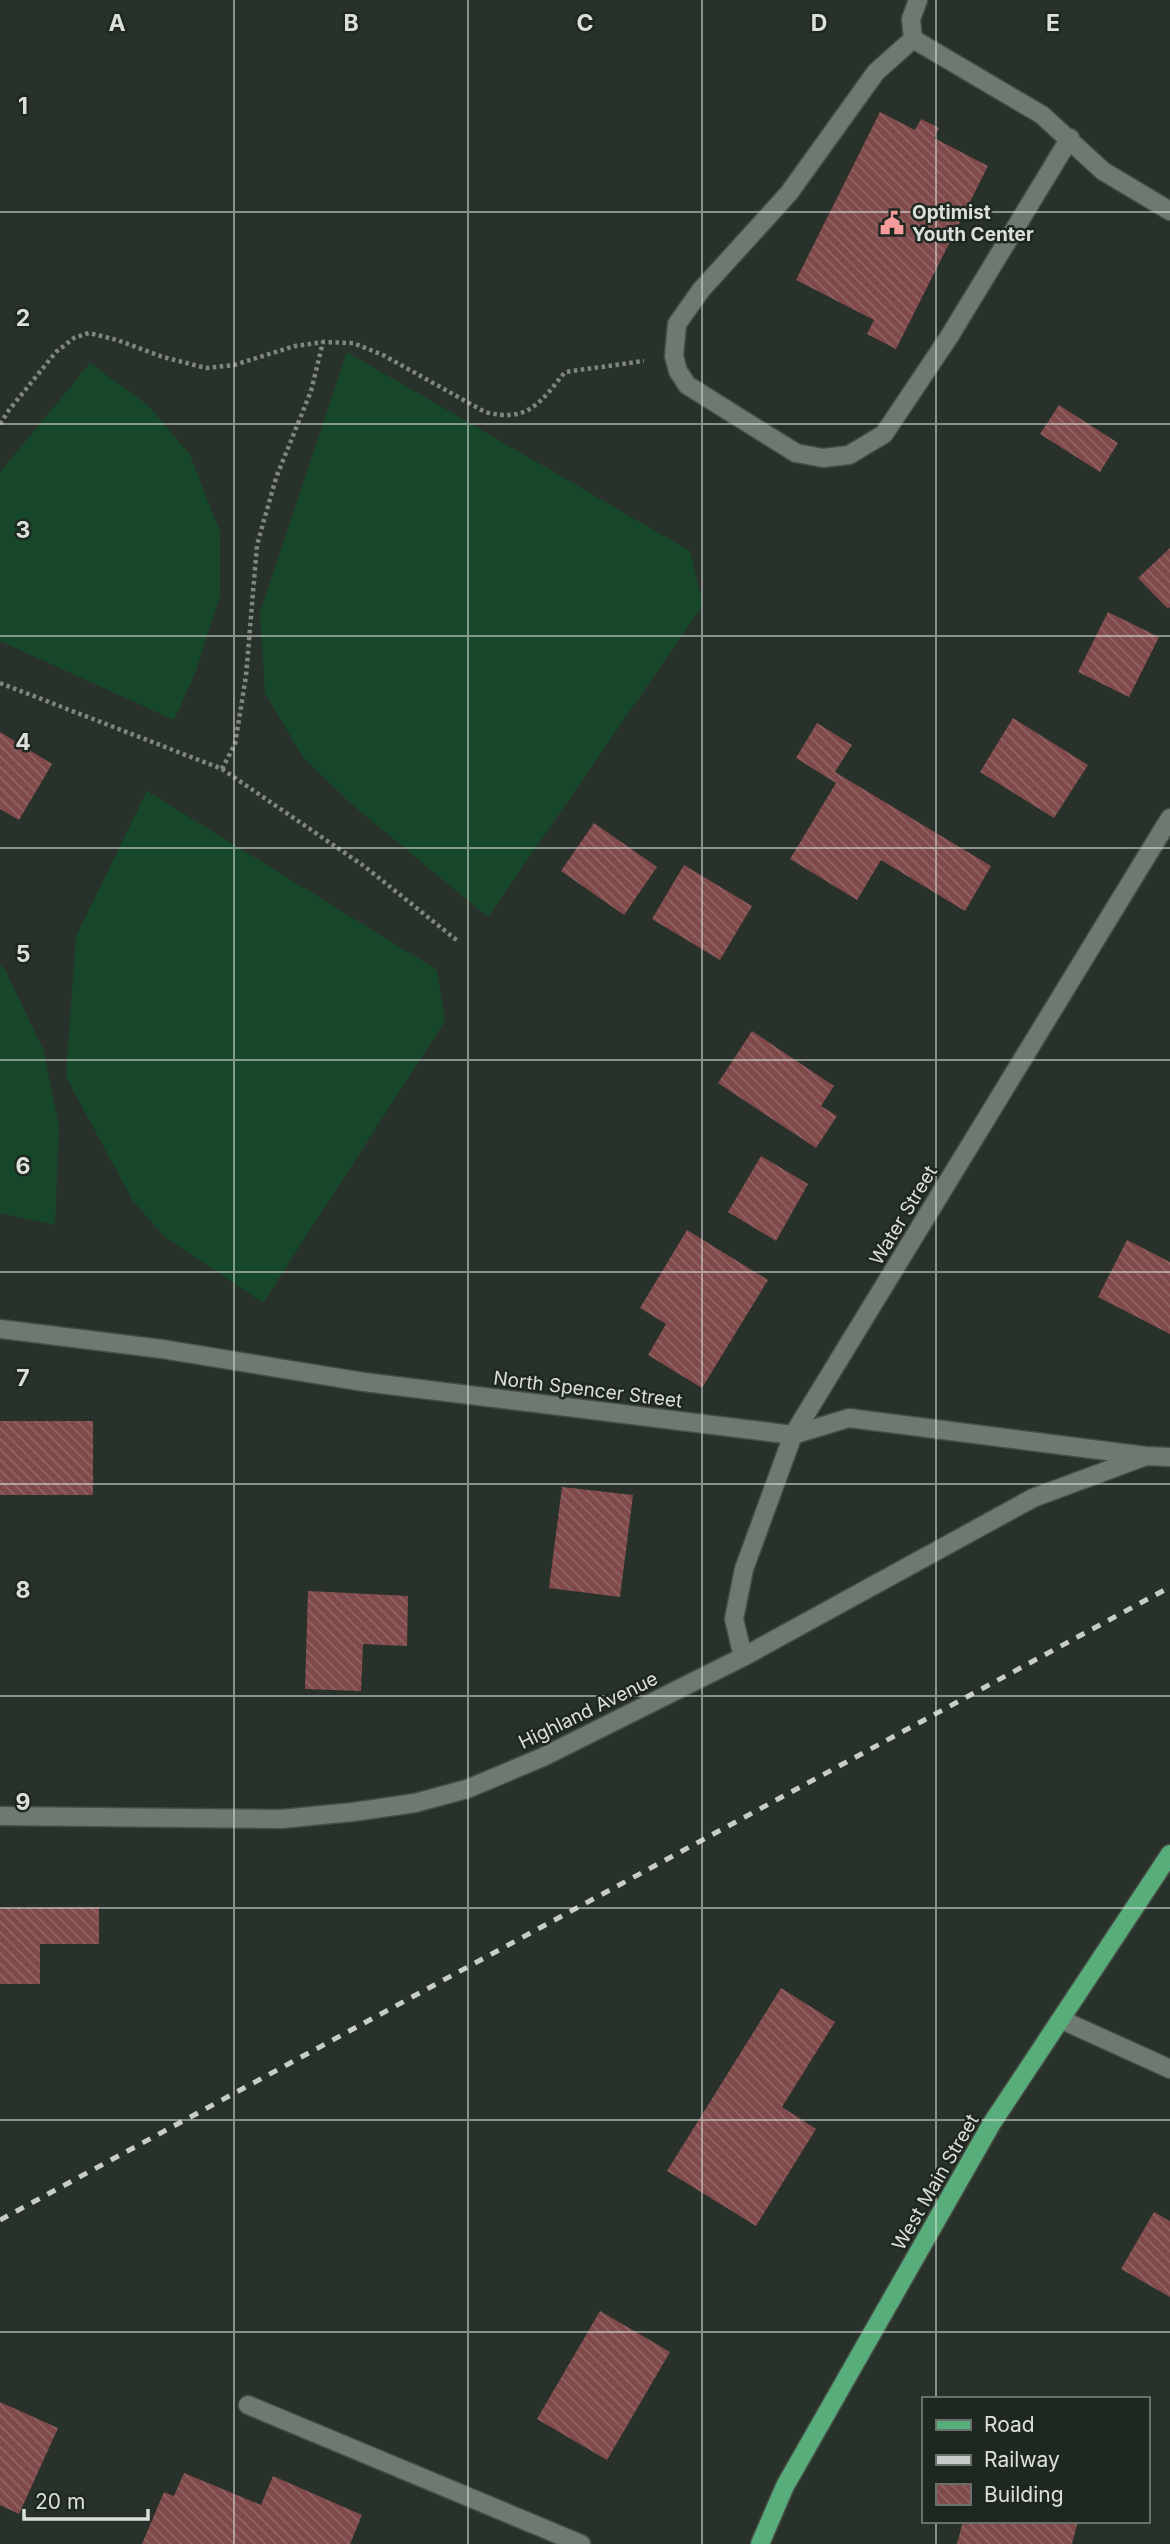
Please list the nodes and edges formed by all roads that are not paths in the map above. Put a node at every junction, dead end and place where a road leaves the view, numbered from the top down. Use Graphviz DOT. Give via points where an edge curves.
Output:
graph roads {
  1 [pos="918,0"];
  2 [pos="913,39"];
  3 [pos="1070,138"];
  4 [pos="1170,211"];
  5 [pos="1170,818"];
  6 [pos="0,1329"];
  7 [pos="793,1436"];
  8 [pos="1146,1457"];
  9 [pos="1170,1457"];
  10 [pos="743,1657"];
  11 [pos="0,1815"];
  12 [pos="1170,1854"];
  13 [pos="1062,2020"];
  14 [pos="1170,2069"];
  15 [pos="248,2405"];
  16 [pos="581,2544"];
  17 [pos="760,2544"];
  1 -- 2 [label="street" via="911,19"];
  2 -- 3 [label="street" via="1042,114"];
  2 -- 3 [label="street" via="876,72 789,193 701,290 677,324 674,356 687,385 796,453 822,458 849,455 884,434"];
  3 -- 4 [label="street" via="1103,171"];
  5 -- 7 [label="street, Water Street"];
  6 -- 7 [label="street, North Spencer Street" via="162,1349 364,1382"];
  7 -- 8 [label="street, North Spencer Street" via="849,1418"];
  7 -- 10 [label="street, Water Street" via="744,1569 734,1619"];
  8 -- 9 [label="street, North Spencer Street"];
  8 -- 10 [label="street, Highland Avenue" via="1033,1498"];
  10 -- 11 [label="street, Highland Avenue" via="543,1757 467,1789 415,1802 281,1819"];
  12 -- 13 [label="main road, West Main Street"];
  13 -- 14 [label="street"];
  13 -- 17 [label="main road, West Main Street" via="992,2123 785,2486"];
  15 -- 16 [label="street"];
}
